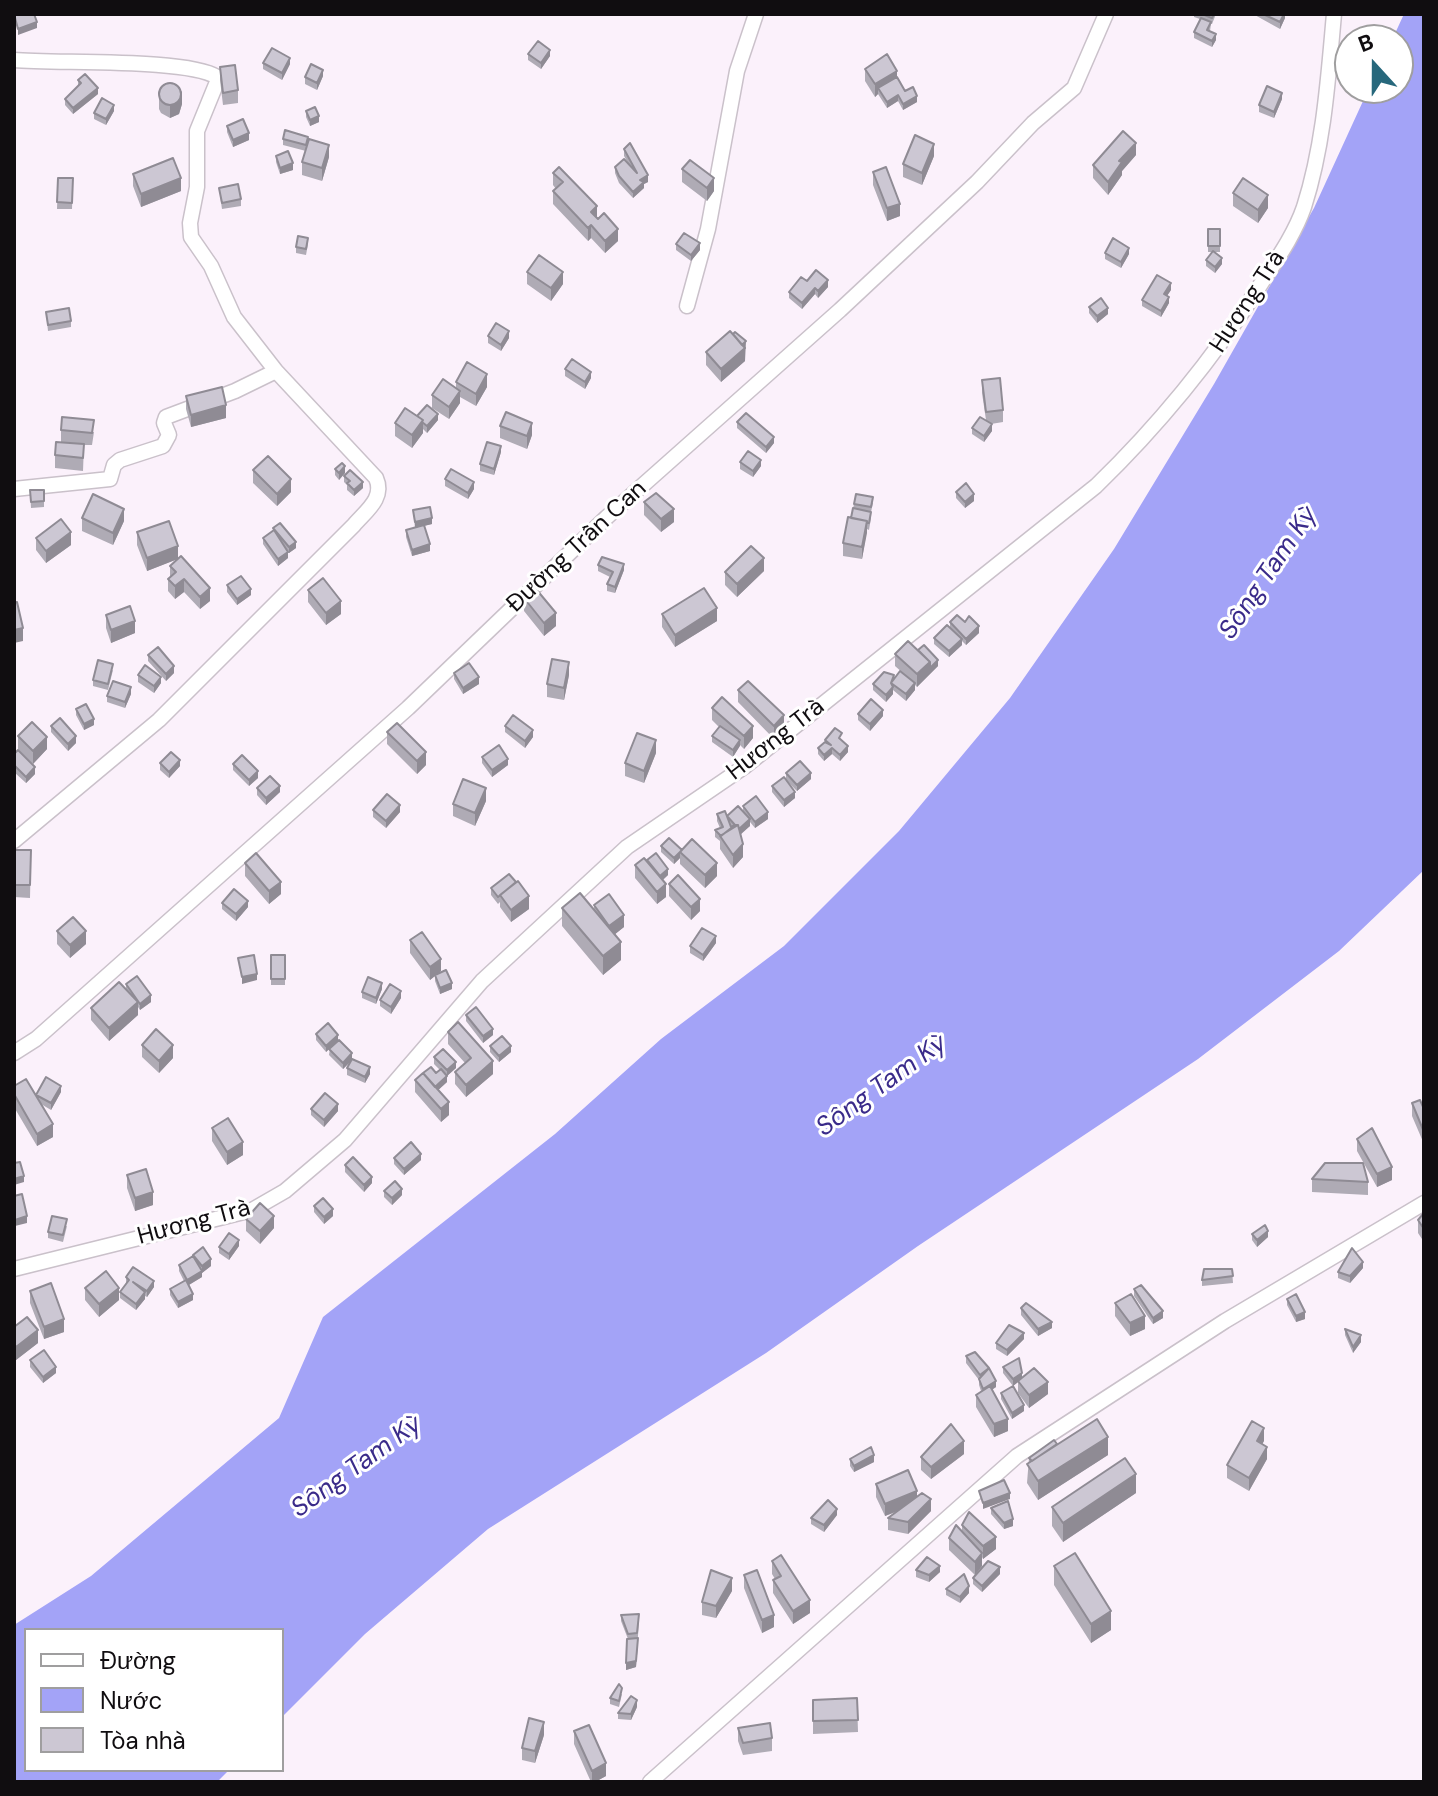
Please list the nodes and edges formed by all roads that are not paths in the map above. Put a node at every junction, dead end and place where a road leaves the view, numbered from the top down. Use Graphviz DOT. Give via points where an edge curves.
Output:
graph roads {
  1 [pos="756,14"];
  2 [pos="1106,14"];
  3 [pos="1334,14"];
  4 [pos="14,60"];
  5 [pos="687,306"];
  6 [pos="276,371"];
  7 [pos="14,489"];
  8 [pos="14,841"];
  9 [pos="14,1053"];
  10 [pos="1424,1203"];
  11 [pos="14,1269"];
  12 [pos="650,1782"];
  1 -- 5 [label="street" via="737,71 708,229"];
  2 -- 9 [label="street, Đường Trần Can" via="1074,88 977,182 607,517 408,708"];
  3 -- 11 [label="street, Hương Trà" via="1320,145 1303,210 1285,246 1203,369 1096,486 744,767 627,847 502,960 345,1140 285,1191 252,1210"];
  4 -- 6 [label="street" via="162,66 217,77 197,131 197,197 190,232 234,317"];
  6 -- 7 [label="street" via="166,417 169,435 163,446 120,460 110,479"];
  6 -- 8 [label="street" via="376,478 376,500 159,720"];
  10 -- 12 [label="street" via="1225,1321 1017,1456"];
}
